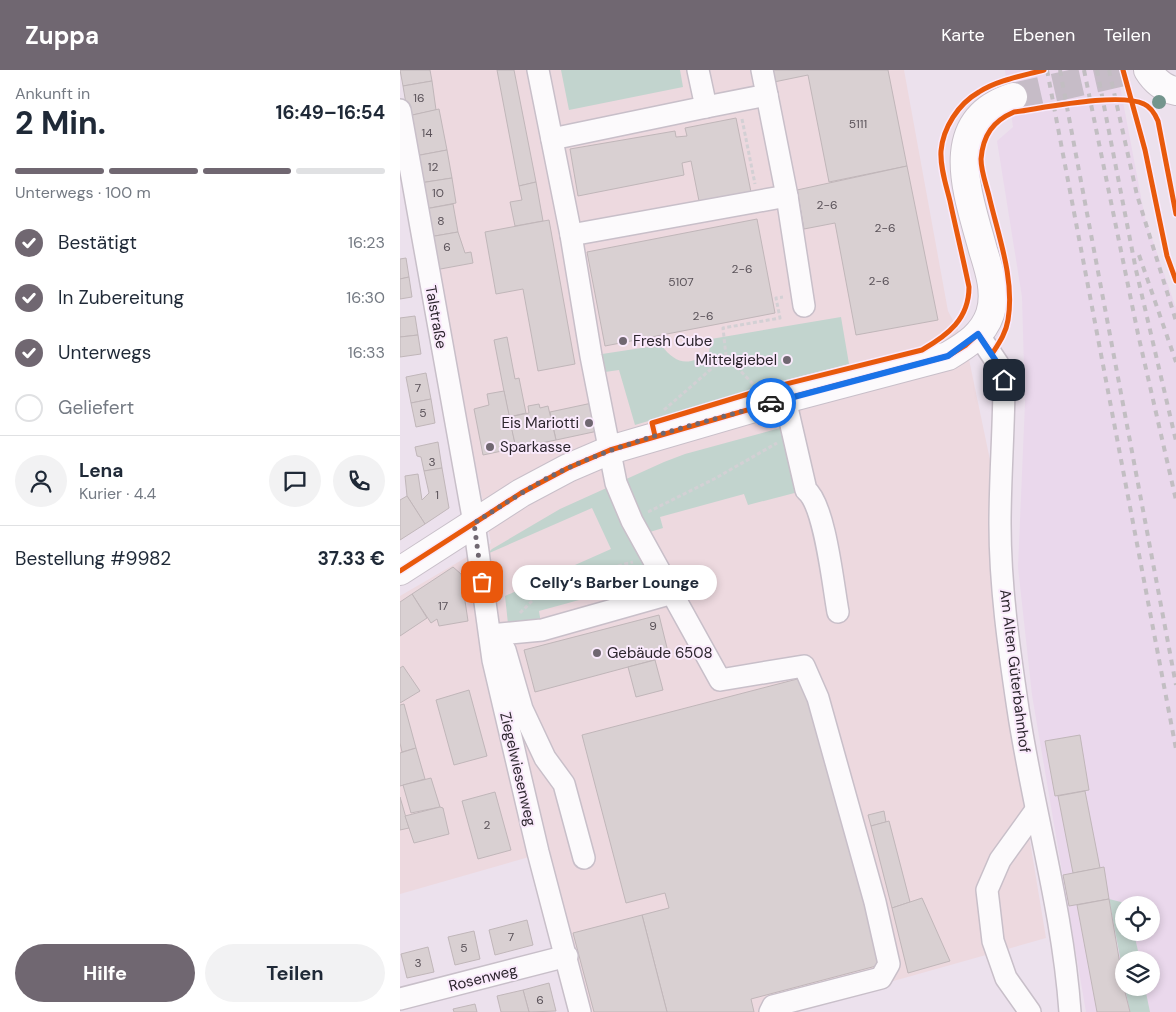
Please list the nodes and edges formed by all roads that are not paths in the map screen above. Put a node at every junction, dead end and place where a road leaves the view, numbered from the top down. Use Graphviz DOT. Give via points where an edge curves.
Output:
graph roads {
  1 [pos="538,70"];
  2 [pos="698,70"];
  3 [pos="762,70"];
  4 [pos="1136,70"];
  5 [pos="1175,94"];
  6 [pos="767,95"];
  7 [pos="1013,96"];
  8 [pos="706,108"];
  9 [pos="400,110"];
  10 [pos="552,139"];
  11 [pos="787,196"];
  12 [pos="572,235"];
  13 [pos="803,300"];
  14 [pos="978,334"];
  15 [pos="785,399"];
  16 [pos="610,450"];
  17 [pos="474,523"];
  18 [pos="400,571"];
  19 [pos="673,594"];
  20 [pos="838,612"];
  21 [pos="489,630"];
  22 [pos="1036,810"];
  23 [pos="584,858"];
  24 [pos="566,956"];
  25 [pos="400,999"];
  26 [pos="580,1012"];
  27 [pos="770,1012"];
  28 [pos="1030,1012"];
  29 [pos="1070,1012"];
  1 -- 10 [label="street"];
  2 -- 8 [label="street"];
  3 -- 6 [label="street"];
  4 -- 5 [label="main road" via="1152,76"];
  6 -- 8 [label="street"];
  6 -- 11 [label="street"];
  7 -- 14 [label="main road" via="979,116 964,150 967,179 990,273 992,295 990,313"];
  8 -- 10 [label="street"];
  9 -- 17 [label="street, Talstraße"];
  10 -- 12 [label="street"];
  11 -- 12 [label="street"];
  11 -- 13 [label="street"];
  12 -- 16 [label="street"];
  14 -- 15 [label="main road" via="948,356"];
  14 -- 22 [label="street, Am Alten Güterbahnhof" via="998,364 1004,380 1001,565 1018,708"];
  15 -- 16 [label="main road"];
  15 -- 20 [label="street" via="806,490 814,496 822,524"];
  16 -- 17 [label="main road" via="568,468"];
  16 -- 19 [label="street" via="616,483 632,520"];
  17 -- 18 [label="main road"];
  17 -- 21 [label="street, Ziegelwiesenweg"];
  19 -- 21 [label="street" via="542,630"];
  19 -- 27 [label="street" via="720,680 804,666 818,698 877,911 889,964 881,978 774,1006"];
  21 -- 23 [label="street" via="505,650 522,709 545,758 564,784"];
  21 -- 24 [label="street, Ziegelwiesenweg" via="493,660 536,843"];
  22 -- 28 [label="street" via="1000,860 987,890 993,940 1006,978"];
  22 -- 29 [label="street, Am Alten Güterbahnhof" via="1056,908"];
  24 -- 25 [label="street, Rosenweg"];
  24 -- 26 [label="street, Ziegelwiesenweg"];
}
